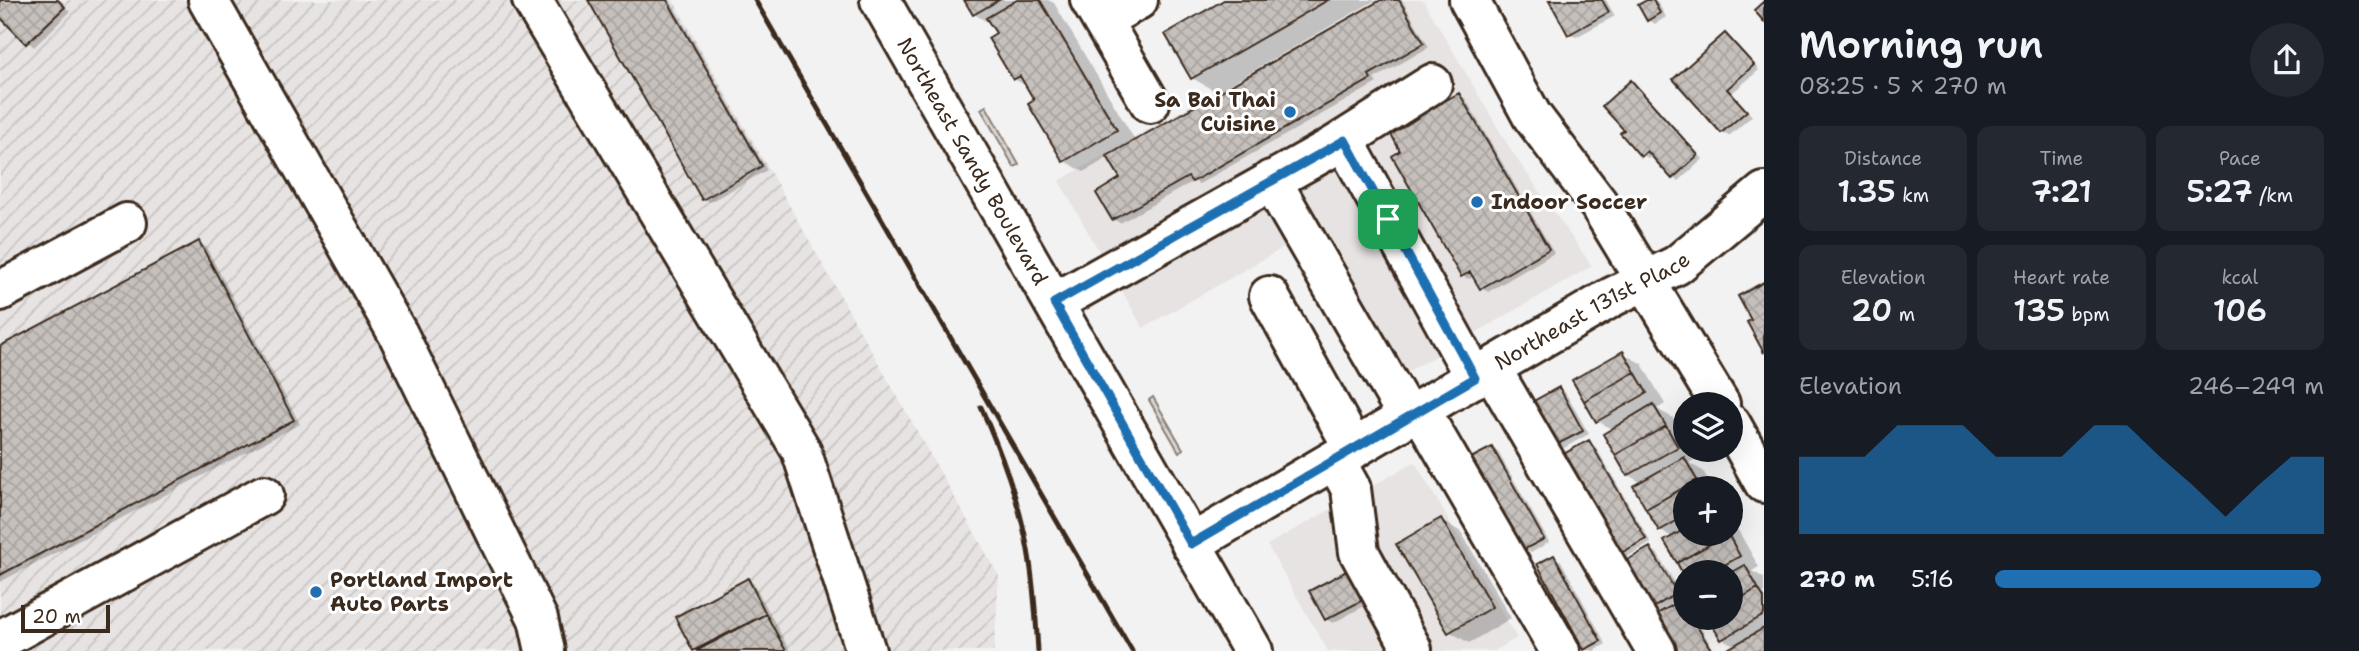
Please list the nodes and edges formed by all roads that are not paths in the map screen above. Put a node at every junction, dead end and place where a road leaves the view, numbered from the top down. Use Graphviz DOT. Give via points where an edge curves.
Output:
graph roads {
  1 [pos="208,0"];
  2 [pos="532,0"];
  3 [pos="880,0"];
  4 [pos="1138,0"];
  5 [pos="1469,0"];
  6 [pos="1096,10"];
  7 [pos="1432,84"];
  8 [pos="1150,103"];
  9 [pos="1345,140"];
  10 [pos="1271,180"];
  11 [pos="1764,192"];
  12 [pos="127,223"];
  13 [pos="1646,281"];
  14 [pos="0,291"];
  15 [pos="1269,296"];
  16 [pos="1054,303"];
  17 [pos="1483,373"];
  18 [pos="1713,392"];
  19 [pos="1414,414"];
  20 [pos="1743,445"];
  21 [pos="1344,455"];
  22 [pos="1764,483"];
  23 [pos="264,495"];
  24 [pos="1191,544"];
  25 [pos="0,640"];
  26 [pos="545,651"];
  27 [pos="866,651"];
  28 [pos="1253,651"];
  29 [pos="1407,651"];
  30 [pos="1560,651"];
  31 [pos="1656,651"];
  1 -- 26 [label="street" via="398,334 538,619"];
  2 -- 27 [label="street" via="801,450"];
  3 -- 16 [label="street, Northeast Sandy Boulevard"];
  4 -- 6 [label="street"];
  5 -- 13 [label="street" via="1532,116 1600,206"];
  6 -- 8 [label="street"];
  7 -- 9 [label="street"];
  9 -- 10 [label="street"];
  9 -- 17 [label="street"];
  10 -- 16 [label="street"];
  10 -- 19 [label="street"];
  11 -- 13 [label="street, Northeast 131st Place" via="1677,265"];
  12 -- 14 [label="street"];
  13 -- 17 [label="street, Northeast 131st Place"];
  13 -- 18 [label="street"];
  15 -- 21 [label="street"];
  16 -- 24 [label="street, Northeast Sandy Boulevard"];
  17 -- 19 [label="street, Northeast 131st Place"];
  17 -- 31 [label="street"];
  19 -- 21 [label="street, Northeast 131st Place"];
  19 -- 30 [label="street"];
  20 -- 22 [label="street"];
  21 -- 24 [label="street, Northeast 131st Place"];
  21 -- 29 [label="street" via="1359,552 1412,649"];
  23 -- 25 [label="street"];
  24 -- 28 [label="street, Northeast Sandy Boulevard"];
}
